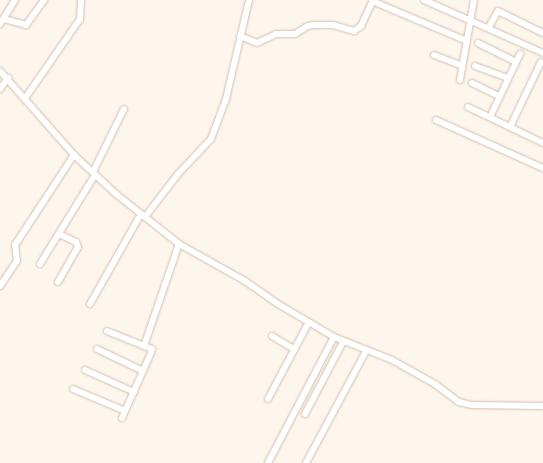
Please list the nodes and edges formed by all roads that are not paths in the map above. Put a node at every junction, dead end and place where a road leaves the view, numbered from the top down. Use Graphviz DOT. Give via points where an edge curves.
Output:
graph roads {
  1 [pos="15,0"];
  2 [pos="44,0"];
  3 [pos="81,0"];
  4 [pos="249,0"];
  5 [pos="424,0"];
  6 [pos="474,0"];
  7 [pos="373,1"];
  8 [pos="471,20"];
  9 [pos="2,22"];
  10 [pos="489,27"];
  11 [pos="543,33"];
  12 [pos="240,36"];
  13 [pos="467,41"];
  14 [pos="478,43"];
  15 [pos="543,53"];
  16 [pos="520,54"];
  17 [pos="434,55"];
  18 [pos="516,62"];
  19 [pos="541,62"];
  20 [pos="462,66"];
  21 [pos="475,66"];
  22 [pos="0,71"];
  23 [pos="8,78"];
  24 [pos="508,78"];
  25 [pos="460,80"];
  26 [pos="472,83"];
  27 [pos="0,89"];
  28 [pos="500,96"];
  29 [pos="26,97"];
  30 [pos="468,106"];
  31 [pos="124,109"];
  32 [pos="490,117"];
  33 [pos="436,120"];
  34 [pos="510,127"];
  35 [pos="543,143"];
  36 [pos="74,155"];
  37 [pos="543,168"];
  38 [pos="94,174"];
  39 [pos="143,216"];
  40 [pos="59,234"];
  41 [pos="179,244"];
  42 [pos="40,264"];
  43 [pos="58,282"];
  44 [pos="0,286"];
  45 [pos="90,304"];
  46 [pos="309,322"];
  47 [pos="107,331"];
  48 [pos="272,336"];
  49 [pos="334,337"];
  50 [pos="343,342"];
  51 [pos="144,346"];
  52 [pos="97,349"];
  53 [pos="294,349"];
  54 [pos="366,351"];
  55 [pos="85,370"];
  56 [pos="143,371"];
  57 [pos="73,389"];
  58 [pos="134,392"];
  59 [pos="268,399"];
  60 [pos="543,406"];
  61 [pos="125,411"];
  62 [pos="305,414"];
  63 [pos="122,418"];
  64 [pos="268,463"];
  65 [pos="306,463"];
  1 -- 9 [label="street"];
  2 -- 9 [label="street" via="26,25"];
  3 -- 29 [label="street" via="80,19"];
  4 -- 12 [label="street"];
  5 -- 8 [label="street"];
  6 -- 8 [label="street"];
  7 -- 12 [label="street" via="361,26 354,31 333,25 314,25 295,34 276,34 257,43"];
  7 -- 13 [label="street"];
  8 -- 10 [label="street"];
  8 -- 13 [label="street"];
  10 -- 11 [label="street" via="498,11"];
  10 -- 15 [label="street"];
  12 -- 39 [label="street" via="226,99 211,139"];
  13 -- 20 [label="street"];
  14 -- 18 [label="street"];
  16 -- 18 [label="street"];
  17 -- 20 [label="street"];
  18 -- 24 [label="street"];
  19 -- 34 [label="street"];
  20 -- 25 [label="street"];
  21 -- 24 [label="street"];
  22 -- 23 [label="street"];
  23 -- 27 [label="street"];
  23 -- 29 [label="street"];
  24 -- 28 [label="street"];
  26 -- 28 [label="street"];
  28 -- 32 [label="street"];
  29 -- 36 [label="street"];
  30 -- 32 [label="street"];
  31 -- 38 [label="street"];
  32 -- 34 [label="street"];
  33 -- 37 [label="street"];
  34 -- 35 [label="street"];
  36 -- 38 [label="street"];
  36 -- 44 [label="street" via="15,246 17,261"];
  38 -- 39 [label="street"];
  38 -- 40 [label="street"];
  39 -- 41 [label="street"];
  39 -- 45 [label="street"];
  40 -- 42 [label="street"];
  40 -- 43 [label="street" via="76,242 78,247"];
  41 -- 46 [label="street" via="245,281"];
  41 -- 51 [label="street"];
  46 -- 49 [label="street"];
  46 -- 53 [label="street"];
  47 -- 51 [label="street"];
  48 -- 53 [label="street"];
  49 -- 50 [label="street"];
  49 -- 64 [label="street"];
  50 -- 54 [label="street"];
  50 -- 62 [label="street"];
  51 -- 56 [label="street" via="152,351"];
  52 -- 56 [label="street"];
  53 -- 59 [label="street"];
  54 -- 60 [label="street" via="392,360 464,404"];
  54 -- 65 [label="street"];
  55 -- 58 [label="street"];
  56 -- 58 [label="street"];
  57 -- 61 [label="street"];
  58 -- 61 [label="street"];
  61 -- 63 [label="street"];
}
